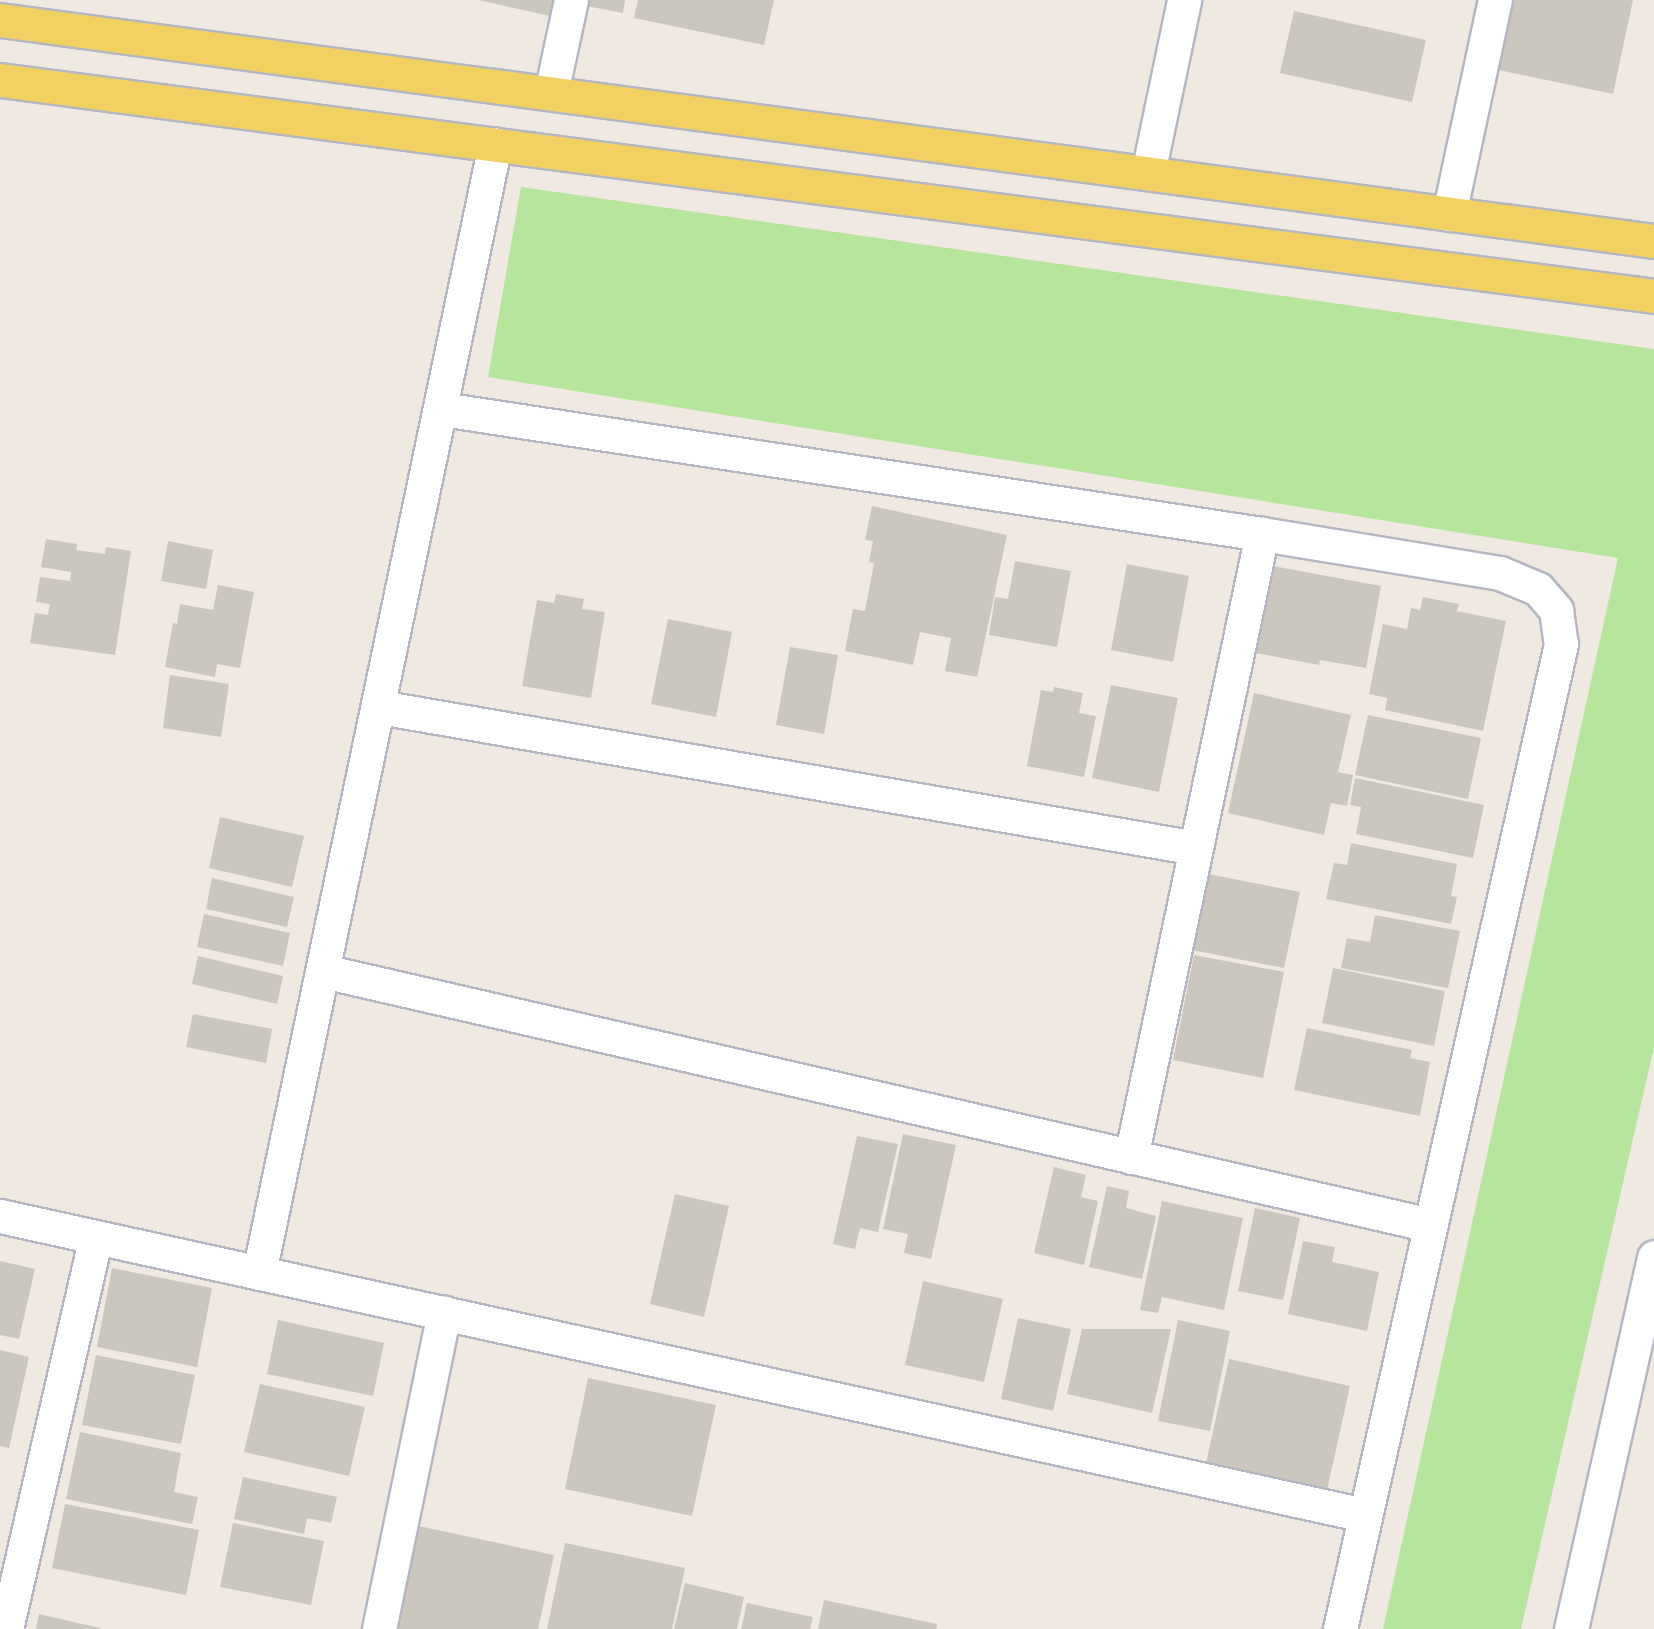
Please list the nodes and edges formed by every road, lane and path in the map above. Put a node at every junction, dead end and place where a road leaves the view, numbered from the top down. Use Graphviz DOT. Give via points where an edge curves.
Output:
graph roads {
  1 [pos="571,0"];
  2 [pos="1184,0"];
  3 [pos="1495,0"];
  4 [pos="0,20"];
  5 [pos="0,80"];
  6 [pos="551,93"];
  7 [pos="495,144"];
  8 [pos="1148,173"];
  9 [pos="1449,214"];
  10 [pos="1654,241"];
  11 [pos="1654,296"];
  12 [pos="442,409"];
  13 [pos="1262,534"];
  14 [pos="379,707"];
  15 [pos="1196,848"];
  16 [pos="323,971"];
  17 [pos="1131,1157"];
  18 [pos="0,1216"];
  19 [pos="1430,1225"];
  20 [pos="96,1237"];
  21 [pos="1654,1257"];
  22 [pos="259,1273"];
  23 [pos="444,1313"];
  24 [pos="1365,1515"];
  25 [pos="6,1629"];
  26 [pos="379,1629"];
  27 [pos="1340,1629"];
  28 [pos="1571,1629"];
  1 -- 6 [label="street"];
  2 -- 8 [label="street"];
  3 -- 9 [label="street"];
  4 -- 6 [label="main road"];
  5 -- 7 [label="main road"];
  6 -- 8 [label="main road"];
  7 -- 11 [label="main road"];
  7 -- 12 [label="street"];
  8 -- 9 [label="main road"];
  9 -- 10 [label="main road"];
  12 -- 13 [label="street"];
  12 -- 14 [label="street"];
  13 -- 15 [label="street"];
  13 -- 19 [label="street" via="1500,573 1538,589 1556,610 1562,644"];
  14 -- 15 [label="street"];
  14 -- 16 [label="street"];
  15 -- 17 [label="street"];
  16 -- 17 [label="street"];
  16 -- 22 [label="street"];
  17 -- 19 [label="street"];
  18 -- 20 [label="street"];
  19 -- 24 [label="street"];
  20 -- 22 [label="street"];
  20 -- 25 [label="street"];
  21 -- 28 [label="street"];
  22 -- 23 [label="street"];
  23 -- 24 [label="street"];
  23 -- 26 [label="street"];
  24 -- 27 [label="street"];
}
